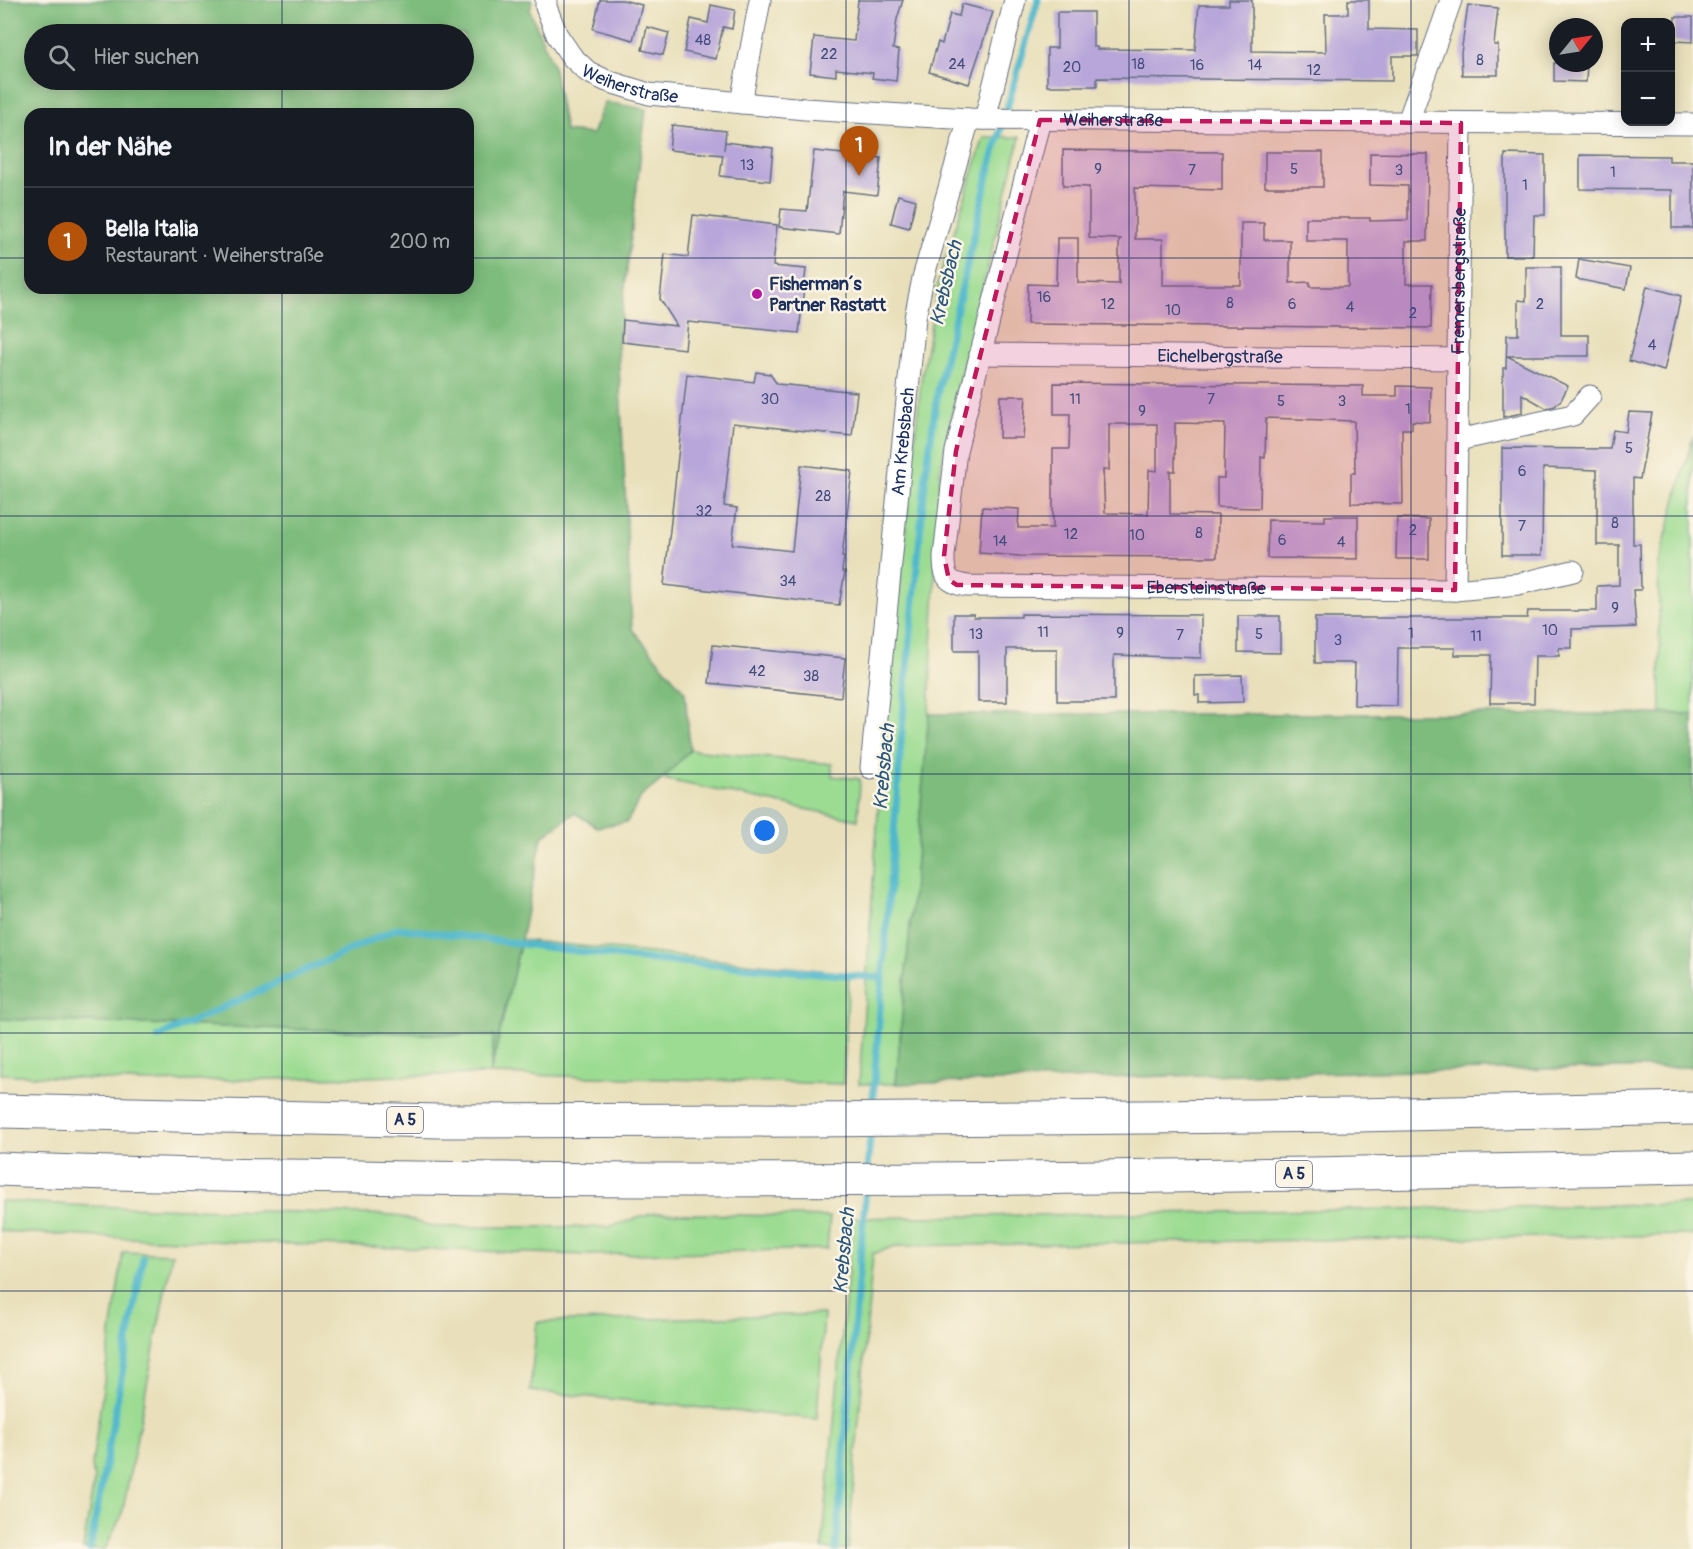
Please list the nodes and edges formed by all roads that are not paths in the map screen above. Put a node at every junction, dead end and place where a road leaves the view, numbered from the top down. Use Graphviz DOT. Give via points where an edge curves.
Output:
graph roads {
  1 [pos="546,0"];
  2 [pos="760,0"];
  3 [pos="1016,0"];
  4 [pos="1451,0"];
  5 [pos="741,103"];
  6 [pos="990,119"];
  7 [pos="1040,120"];
  8 [pos="1408,122"];
  9 [pos="1461,123"];
  10 [pos="1693,124"];
  11 [pos="980,354"];
  12 [pos="1459,359"];
  13 [pos="1590,396"];
  14 [pos="1458,440"];
  15 [pos="1573,571"];
  16 [pos="1455,590"];
  17 [pos="871,768"];
  18 [pos="1693,1108"];
  19 [pos="0,1111"];
  20 [pos="1693,1167"];
  21 [pos="0,1169"];
  1 -- 5 [label="street, Weiherstraße" via="557,35 588,72 649,94"];
  2 -- 5 [label="street"];
  3 -- 6 [label="street, Am Krebsbach"];
  4 -- 8 [label="street"];
  5 -- 6 [label="street, Weiherstraße"];
  6 -- 7 [label="street, Weiherstraße"];
  6 -- 17 [label="street, Am Krebsbach" via="923,278 915,318"];
  7 -- 8 [label="street, Weiherstraße"];
  7 -- 11 [label="street"];
  8 -- 9 [label="street, Weiherstraße"];
  9 -- 10 [label="street, Weiherstraße"];
  9 -- 12 [label="street, Fremersbergstraße"];
  11 -- 12 [label="street, Eichelbergstraße"];
  11 -- 16 [label="street, Ebersteinstraße" via="956,451 948,514 944,570 957,585"];
  12 -- 14 [label="street, Fremersbergstraße"];
  13 -- 14 [label="street" via="1573,415"];
  14 -- 16 [label="street, Fremersbergstraße"];
  15 -- 16 [label="street" via="1518,584"];
  18 -- 19 [label="highway, A 5" via="897,1120 440,1121"];
  20 -- 21 [label="highway, A 5" via="523,1180"];
}
